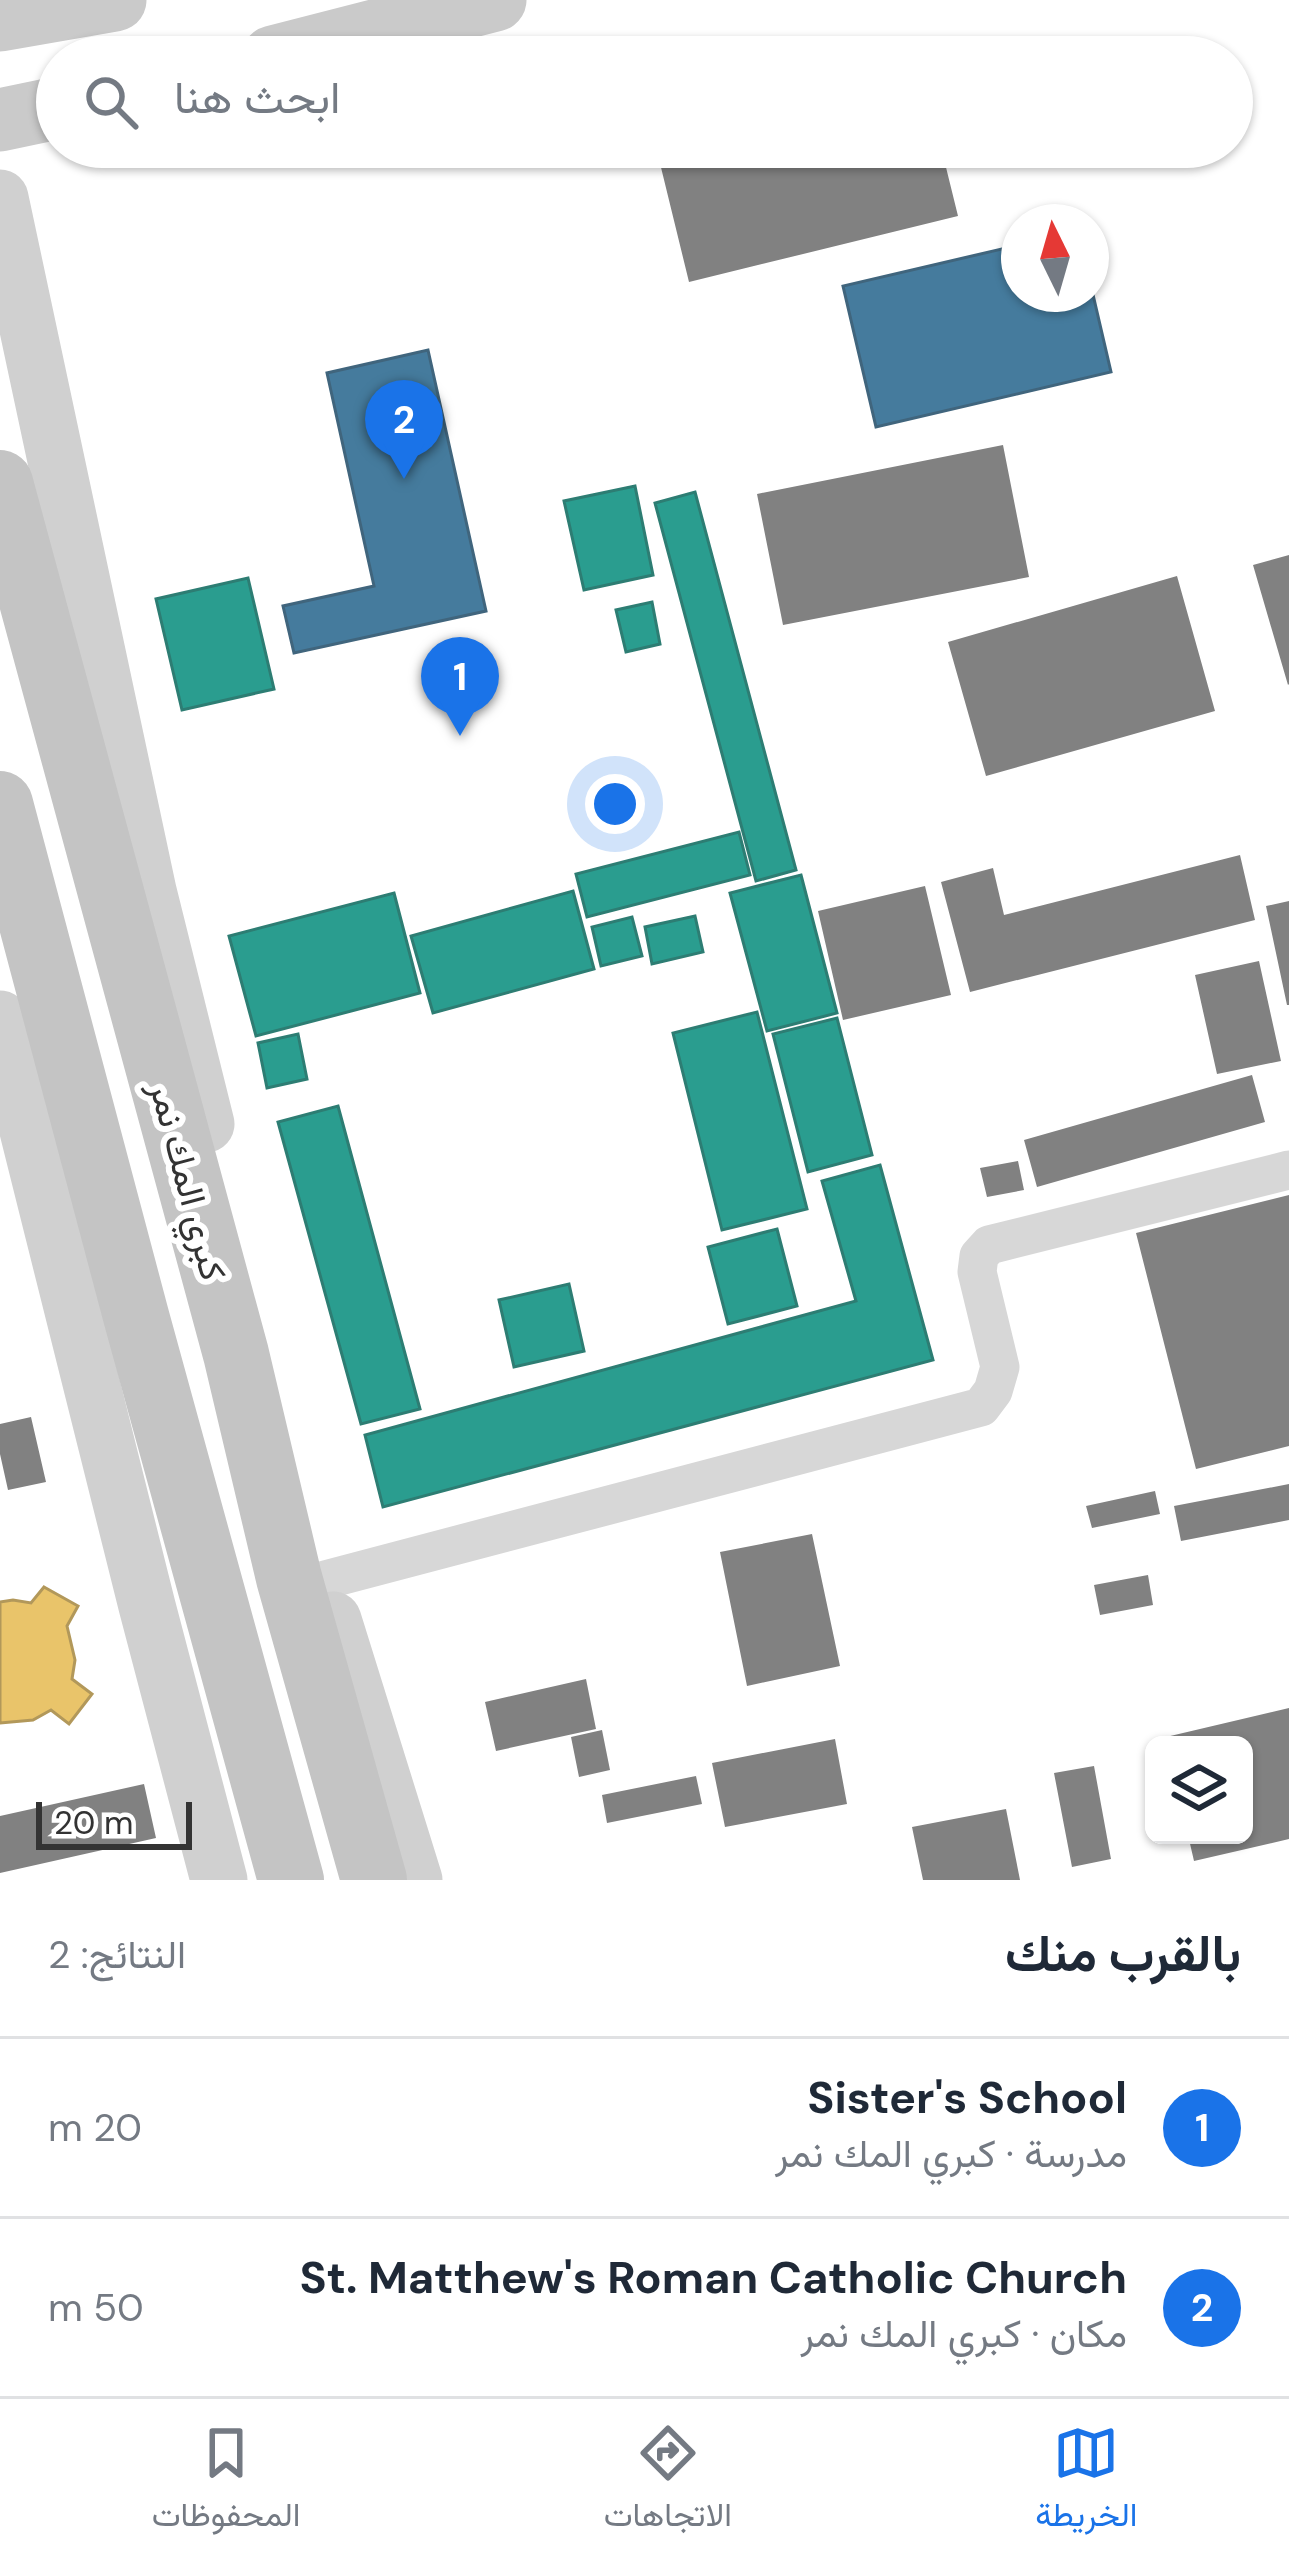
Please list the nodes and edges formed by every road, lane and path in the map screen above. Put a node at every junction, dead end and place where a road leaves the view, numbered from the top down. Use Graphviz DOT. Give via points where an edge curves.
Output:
graph roads {
  1 [pos="115,0"];
  2 [pos="495,0"];
  3 [pos="0,20"];
  4 [pos="355,36"];
  5 [pos="36,112"];
  6 [pos="0,120"];
  7 [pos="0,198"];
  8 [pos="2,494"];
  9 [pos="0,804"];
  10 [pos="0,1019"];
  11 [pos="1289,1170"];
  12 [pos="321,1581"];
  13 [pos="220,1880"];
  14 [pos="291,1880"];
  15 [pos="374,1880"];
  16 [pos="414,1880"];
  1 -- 3 [label="main road"];
  2 -- 4 [label="main road"];
  5 -- 6 [label="main road"];
  7 -- 12 [label="street" via="148,891"];
  8 -- 15 [label="highway, كبري المك نمر"];
  9 -- 14 [label="highway"];
  10 -- 13 [label="street"];
  11 -- 12 [label="street" via="989,1245 977,1272 1000,1366 981,1407"];
  12 -- 16 [label="street"];
}
